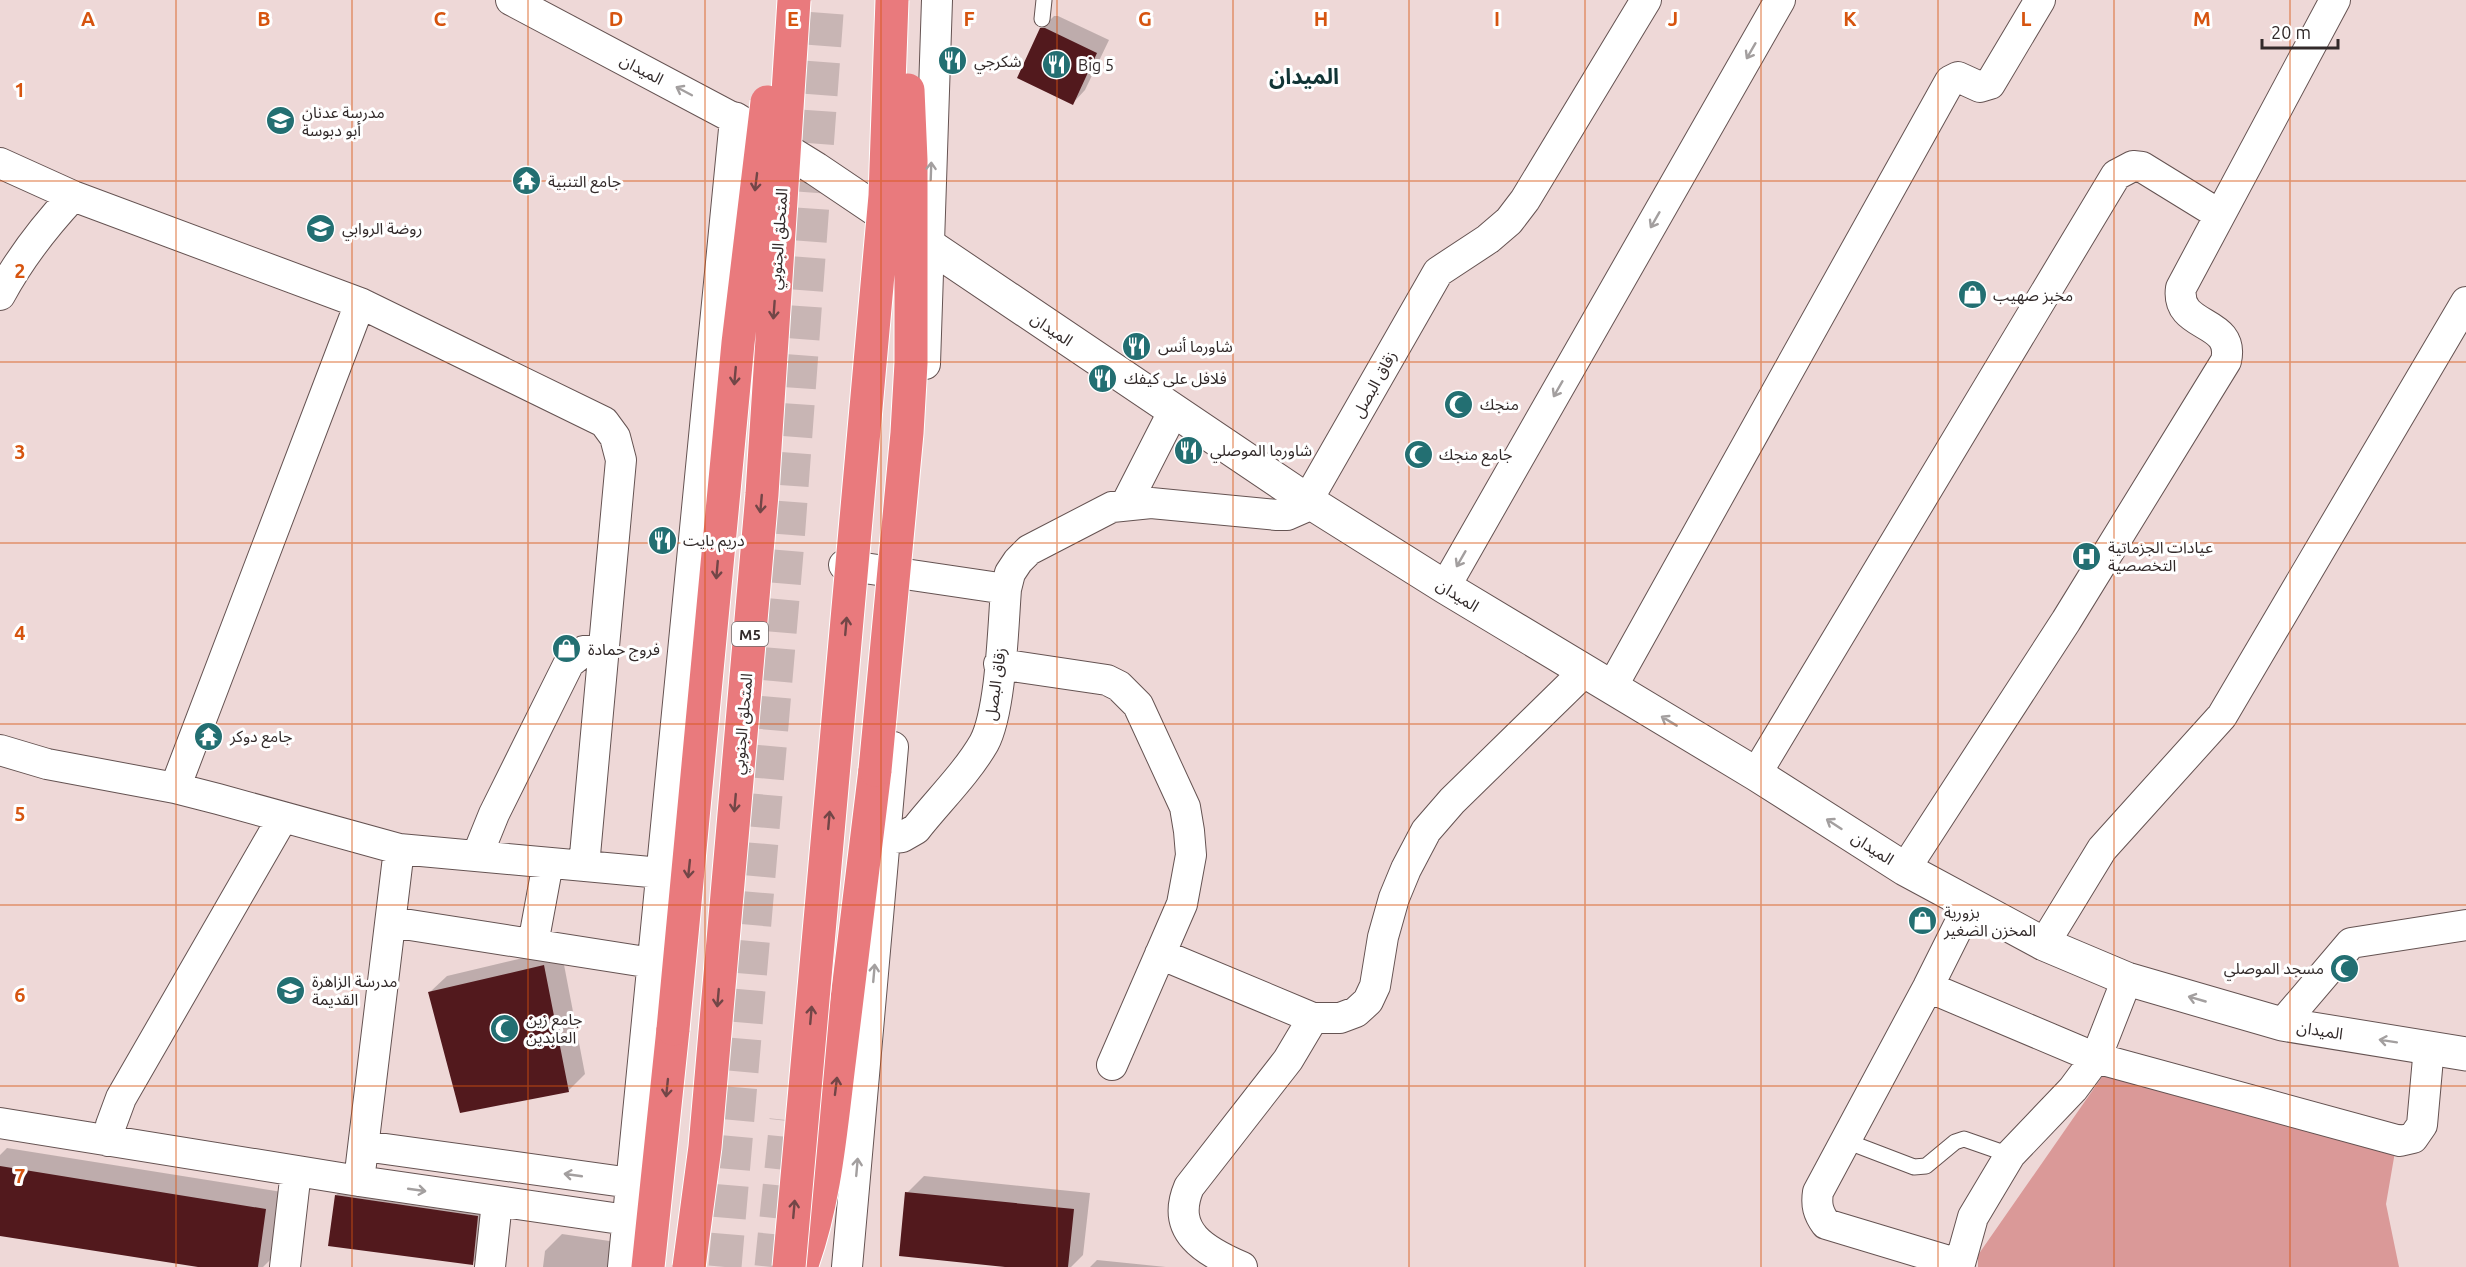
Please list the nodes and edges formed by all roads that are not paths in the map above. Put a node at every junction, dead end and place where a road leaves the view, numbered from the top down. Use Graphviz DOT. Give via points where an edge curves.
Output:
graph roads {
  1 [pos="511,0"];
  2 [pos="784,0"];
  3 [pos="794,0"];
  4 [pos="892,0"];
  5 [pos="902,0"];
  6 [pos="937,0"];
  7 [pos="1044,0"];
  8 [pos="1646,0"];
  9 [pos="1780,0"];
  10 [pos="2040,0"];
  11 [pos="2335,0"];
  12 [pos="1042,19"];
  13 [pos="735,119"];
  14 [pos="0,163"];
  15 [pos="73,196"];
  16 [pos="2220,215"];
  17 [pos="929,245"];
  18 [pos="0,295"];
  19 [pos="2466,302"];
  20 [pos="360,303"];
  21 [pos="1174,410"];
  22 [pos="1308,501"];
  23 [pos="1126,504"];
  24 [pos="844,566"];
  25 [pos="907,575"];
  26 [pos="1445,587"];
  27 [pos="1006,589"];
  28 [pos="603,649"];
  29 [pos="999,664"];
  30 [pos="1598,680"];
  31 [pos="0,750"];
  32 [pos="1756,774"];
  33 [pos="175,788"];
  34 [pos="283,817"];
  35 [pos="885,839"];
  36 [pos="399,849"];
  37 [pos="477,856"];
  38 [pos="548,863"];
  39 [pos="584,866"];
  40 [pos="1905,869"];
  41 [pos="661,873"];
  42 [pos="1970,903"];
  43 [pos="391,922"];
  44 [pos="2466,925"];
  45 [pos="532,944"];
  46 [pos="2044,944"];
  47 [pos="1160,954"];
  48 [pos="652,963"];
  49 [pos="2127,979"];
  50 [pos="1928,987"];
  51 [pos="1313,1018"];
  52 [pos="2282,1024"];
  53 [pos="2429,1047"];
  54 [pos="2466,1054"];
  55 [pos="2096,1058"];
  56 [pos="1112,1065"];
  57 [pos="0,1124"];
  58 [pos="108,1141"];
  59 [pos="1846,1141"];
  60 [pos="364,1146"];
  61 [pos="2010,1155"];
  62 [pos="296,1171"];
  63 [pos="359,1181"];
  64 [pos="631,1183"];
  65 [pos="497,1202"];
  66 [pos="627,1220"];
  67 [pos="1959,1265"];
  68 [pos="285,1267"];
  69 [pos="490,1267"];
  70 [pos="623,1267"];
  71 [pos="648,1267"];
  72 [pos="689,1267"];
  73 [pos="789,1267"];
  74 [pos="801,1267"];
  75 [pos="847,1267"];
  76 [pos="1242,1267"];
  13 -- 1 [label="street, الميدان, one-way"];
  2 -- 71 [label="highway, one-way, bridge" via="743,296"];
  3 -- 72 [label="highway, المتحلق الجنوبي / M5, one-way, bridge" via="762,494 705,1147"];
  73 -- 4 [label="highway, one-way, bridge" via="885,196"];
  74 -- 5 [label="highway, one-way, bridge" via="821,1196 830,1134 875,770 907,433 911,160"];
  17 -- 6 [label="street, one-way"];
  7 -- 12 [label="lane"];
  8 -- 22 [label="street, زقاق البصل" via="1509,221 1438,272"];
  9 -- 26 [label="street, one-way"];
  10 -- 30 [label="street" via="1990,84 1980,87 1958,77 1950,81"];
  11 -- 16 [label="street"];
  13 -- 17 [label="street, الميدان"];
  13 -- 41 [label="street"];
  14 -- 15 [label="street"];
  15 -- 18 [label="street" via="15,266"];
  15 -- 20 [label="street"];
  16 -- 32 [label="street" via="2142,167 2133,166 2116,175"];
  16 -- 40 [label="street" via="2181,288 2180,298 2188,313 2225,339 2226,361 2066,621"];
  17 -- 21 [label="street, الميدان"];
  17 -- 25 [label="street" via="927,332"];
  19 -- 46 [label="street" via="2222,716 2102,849"];
  20 -- 28 [label="street" via="604,422 615,437 621,460"];
  20 -- 33 [label="street"];
  21 -- 22 [label="street, الميدان"];
  21 -- 23 [label="street"];
  22 -- 23 [label="street, زقاق البصل" via="1303,508 1287,515"];
  22 -- 26 [label="street, الميدان"];
  23 -- 27 [label="street, زقاق البصل" via="1098,513 1029,550 1010,573"];
  24 -- 25 [label="street"];
  25 -- 27 [label="street"];
  25 -- 35 [label="street"];
  26 -- 30 [label="street, الميدان"];
  27 -- 29 [label="street, زقاق البصل"];
  28 -- 37 [label="street" via="584,651 569,663"];
  28 -- 39 [label="street"];
  29 -- 35 [label="street, زقاق البصل" via="991,724 980,749 916,829 902,837"];
  29 -- 47 [label="street" via="1107,680 1138,705 1185,807 1189,831 1188,880"];
  32 -- 30 [label="street, الميدان, one-way"];
  30 -- 51 [label="street" via="1452,801 1426,831 1394,898 1375,986 1368,1001 1356,1012 1340,1018"];
  31 -- 33 [label="street" via="47,764"];
  40 -- 32 [label="street, الميدان, one-way"];
  33 -- 34 [label="street"];
  34 -- 36 [label="street"];
  34 -- 58 [label="street" via="121,1098"];
  75 -- 35 [label="street, one-way"];
  36 -- 37 [label="street"];
  36 -- 43 [label="street"];
  37 -- 38 [label="street"];
  38 -- 39 [label="street"];
  38 -- 45 [label="street"];
  39 -- 41 [label="street"];
  40 -- 42 [label="street, الميدان"];
  41 -- 48 [label="street"];
  42 -- 46 [label="street, الميدان"];
  42 -- 50 [label="street"];
  43 -- 45 [label="street"];
  43 -- 60 [label="street"];
  44 -- 52 [label="street" via="2351,943"];
  45 -- 48 [label="street"];
  46 -- 49 [label="street, الميدان"];
  47 -- 51 [label="street"];
  47 -- 56 [label="street"];
  48 -- 64 [label="street"];
  52 -- 49 [label="street, الميدان, one-way"];
  49 -- 55 [label="street"];
  50 -- 55 [label="street"];
  50 -- 59 [label="street"];
  51 -- 76 [label="street" via="1288,1060 1183,1200 1187,1230 1219,1257"];
  53 -- 52 [label="street, الميدان, one-way"];
  53 -- 54 [label="street, الميدان"];
  53 -- 55 [label="street" via="2422,1125 2413,1138 2400,1141"];
  55 -- 61 [label="street" via="2073,1089"];
  57 -- 58 [label="street"];
  58 -- 62 [label="street"];
  59 -- 61 [label="lane" via="1914,1167 1926,1166 1964,1139"];
  59 -- 67 [label="street" via="1818,1192 1819,1215 1826,1224"];
  60 -- 63 [label="street"];
  64 -- 60 [label="street, one-way"];
  61 -- 67 [label="street" via="1973,1217"];
  62 -- 63 [label="street"];
  62 -- 68 [label="street"];
  63 -- 65 [label="street, one-way"];
  64 -- 66 [label="street"];
  65 -- 66 [label="street"];
  65 -- 69 [label="street"];
  66 -- 70 [label="street"];
}
